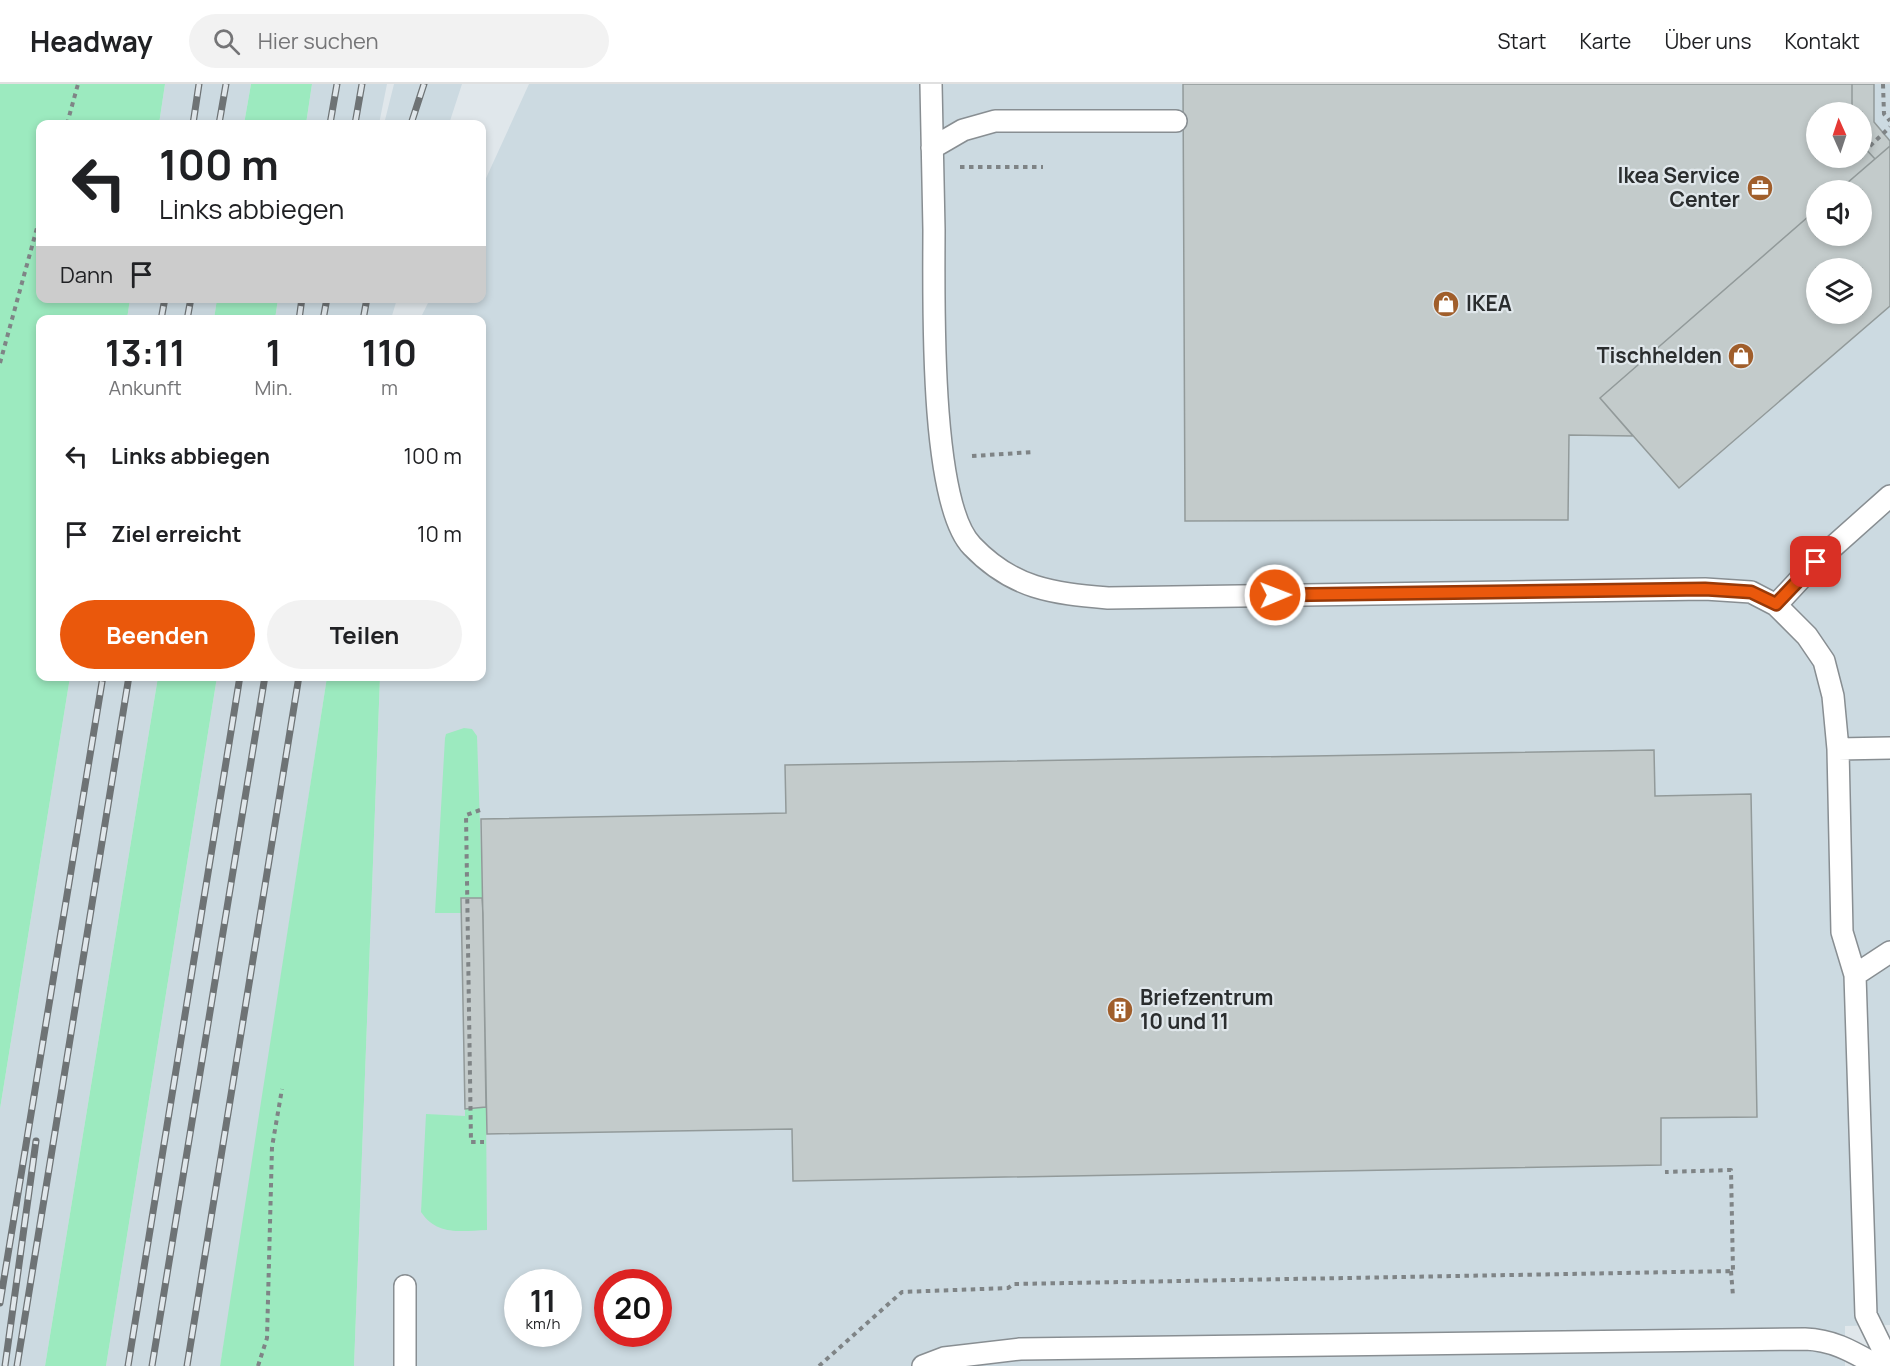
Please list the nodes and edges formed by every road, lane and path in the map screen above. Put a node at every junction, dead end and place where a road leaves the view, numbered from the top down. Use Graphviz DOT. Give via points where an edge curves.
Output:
graph roads {
  1 [pos="78,84"];
  2 [pos="932,84"];
  3 [pos="1883,84"];
  4 [pos="68,120"];
  5 [pos="1176,121"];
  6 [pos="1890,121"];
  7 [pos="1890,127"];
  8 [pos="1872,144"];
  9 [pos="933,158"];
  10 [pos="1043,167"];
  11 [pos="36,232"];
  12 [pos="0,363"];
  13 [pos="1034,452"];
  14 [pos="943,458"];
  15 [pos="1890,496"];
  16 [pos="1776,604"];
  17 [pos="1890,748"];
  18 [pos="1838,749"];
  19 [pos="480,810"];
  20 [pos="1890,952"];
  21 [pos="1855,975"];
  22 [pos="282,1089"];
  23 [pos="484,1142"];
  24 [pos="1665,1172"];
  25 [pos="1731,1271"];
  26 [pos="405,1286"];
  27 [pos="1733,1296"];
  28 [pos="1890,1364"];
  29 [pos="258,1366"];
  30 [pos="405,1366"];
  31 [pos="819,1366"];
  32 [pos="923,1366"];
  33 [pos="1878,1366"];
  1 -- 4 [label="path"];
  2 -- 9 [label="lane"];
  3 -- 6 [label="path" via="1884,114"];
  5 -- 9 [label="lane" via="995,121 963,129"];
  7 -- 8 [label="path"];
  9 -- 10 [label="path"];
  9 -- 14 [label="lane" via="933,320"];
  11 -- 12 [label="path"];
  13 -- 14 [label="path"];
  14 -- 16 [label="lane" via="953,511 970,545 1006,575 1052,593 1108,598 1705,589 1751,592"];
  15 -- 16 [label="lane"];
  16 -- 18 [label="lane" via="1807,636 1824,661 1833,696"];
  17 -- 18 [label="lane"];
  18 -- 21 [label="lane" via="1842,932"];
  19 -- 23 [label="path" via="466,815 471,1142"];
  20 -- 21 [label="lane"];
  21 -- 28 [label="lane" via="1866,1314"];
  22 -- 29 [label="path" via="272,1148 267,1338"];
  24 -- 25 [label="path" via="1731,1170"];
  25 -- 27 [label="path"];
  25 -- 31 [label="path" via="1014,1284 1008,1288 902,1292"];
  26 -- 30 [label="lane"];
  32 -- 33 [label="lane" via="944,1358 1020,1349 1805,1339 1840,1345"];
}
